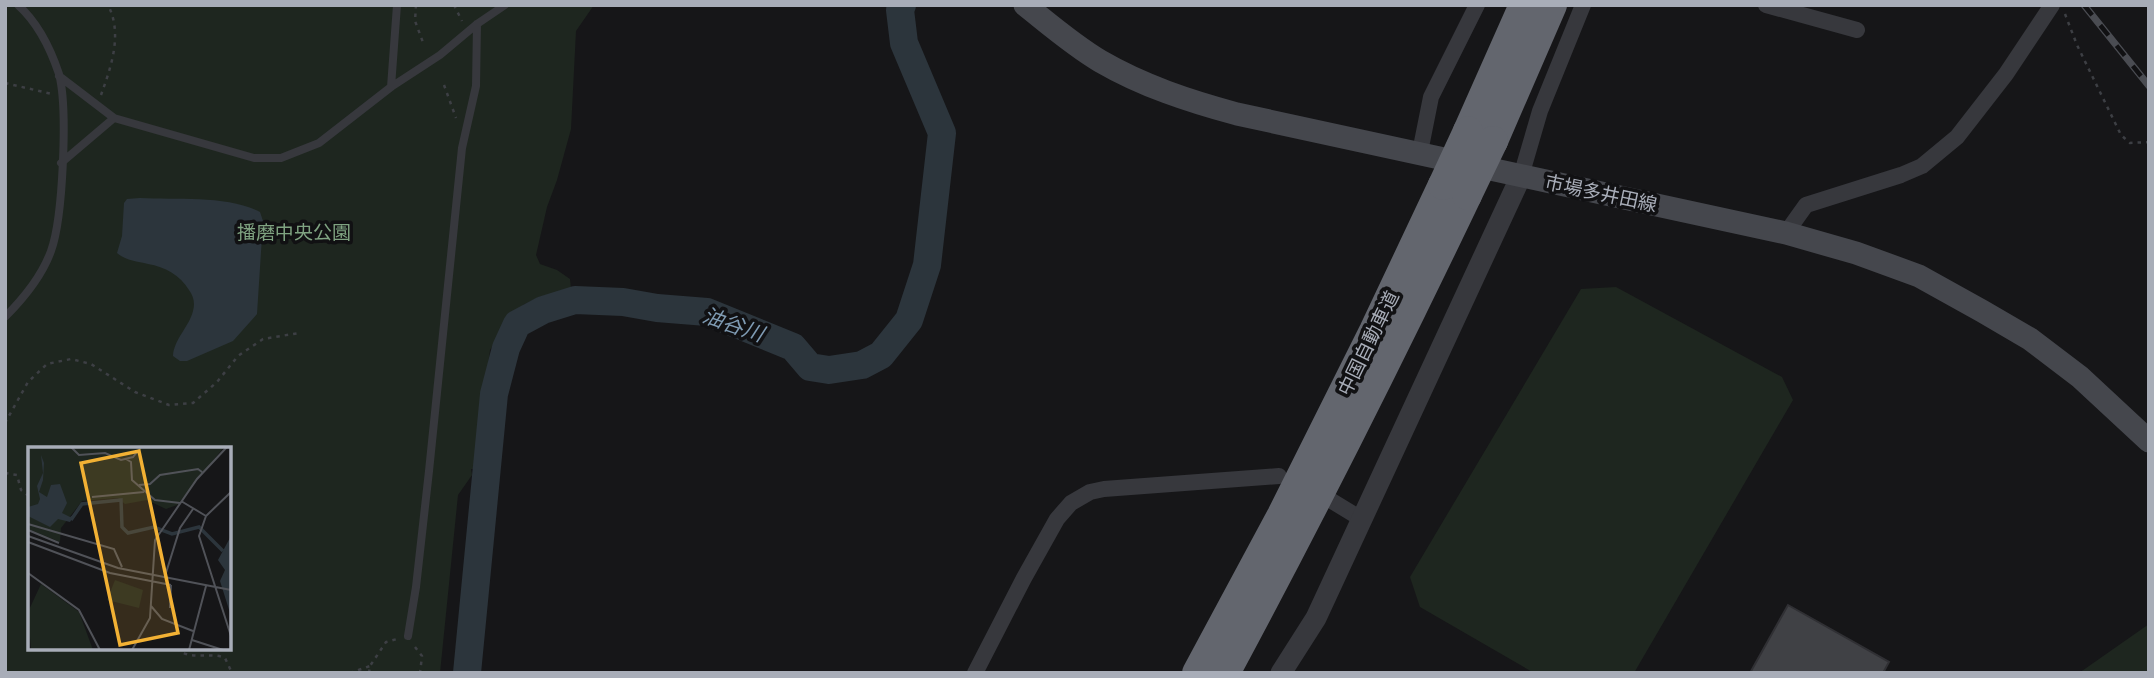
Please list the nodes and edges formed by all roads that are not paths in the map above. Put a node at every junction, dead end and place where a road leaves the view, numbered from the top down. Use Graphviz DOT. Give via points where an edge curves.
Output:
graph roads {
  1 [pos="18,5"];
  2 [pos="397,5"];
  3 [pos="505,5"];
  4 [pos="1025,5"];
  5 [pos="1477,5"];
  6 [pos="1524,5"];
  7 [pos="1552,5"];
  8 [pos="1583,5"];
  9 [pos="1766,5"];
  10 [pos="2052,5"];
  11 [pos="477,24"];
  12 [pos="1857,30"];
  13 [pos="59,76"];
  14 [pos="391,87"];
  15 [pos="114,118"];
  16 [pos="1481,136"];
  17 [pos="1420,152"];
  18 [pos="61,163"];
  19 [pos="1521,176"];
  20 [pos="1455,190"];
  21 [pos="1786,233"];
  22 [pos="5,317"];
  23 [pos="2149,441"];
  24 [pos="1279,475"];
  25 [pos="1327,498"];
  26 [pos="1363,520"];
  27 [pos="408,636"];
  28 [pos="975,673"];
  29 [pos="1197,673"];
  30 [pos="1225,673"];
  31 [pos="1281,673"];
  1 -- 13 [label="lane" via="47,43"];
  2 -- 14 [label="lane"];
  3 -- 11 [label="lane"];
  4 -- 17 [label="main road, 市場多井田線" via="1098,60 1191,101"];
  5 -- 17 [label="street" via="1431,97"];
  6 -- 16 [label="highway, 中国自動車道"];
  7 -- 16 [label="highway, 中国自動車道"];
  8 -- 19 [label="street" via="1540,111"];
  9 -- 12 [label="street"];
  10 -- 21 [label="street" via="1956,137 1922,166 1806,205"];
  11 -- 14 [label="lane"];
  11 -- 27 [label="lane" via="475,86 462,148"];
  13 -- 15 [label="lane"];
  13 -- 18 [label="lane"];
  14 -- 15 [label="lane" via="319,143 281,158 254,158"];
  15 -- 18 [label="lane"];
  16 -- 20 [label="highway, 中国自動車道, bridge"];
  17 -- 19 [label="main road, 市場多井田線"];
  18 -- 22 [label="lane" via="51,250 41,273"];
  19 -- 21 [label="main road, 市場多井田線"];
  19 -- 26 [label="street"];
  20 -- 29 [label="highway, 中国自動車道" via="1374,331"];
  20 -- 30 [label="highway, 中国自動車道" via="1398,340"];
  21 -- 23 [label="main road, 市場多井田線" via="1919,276 1982,310 2080,377"];
  24 -- 28 [label="street" via="1104,489 1071,503 1057,519"];
  25 -- 26 [label="street"];
  26 -- 31 [label="street" via="1315,618"];
}
